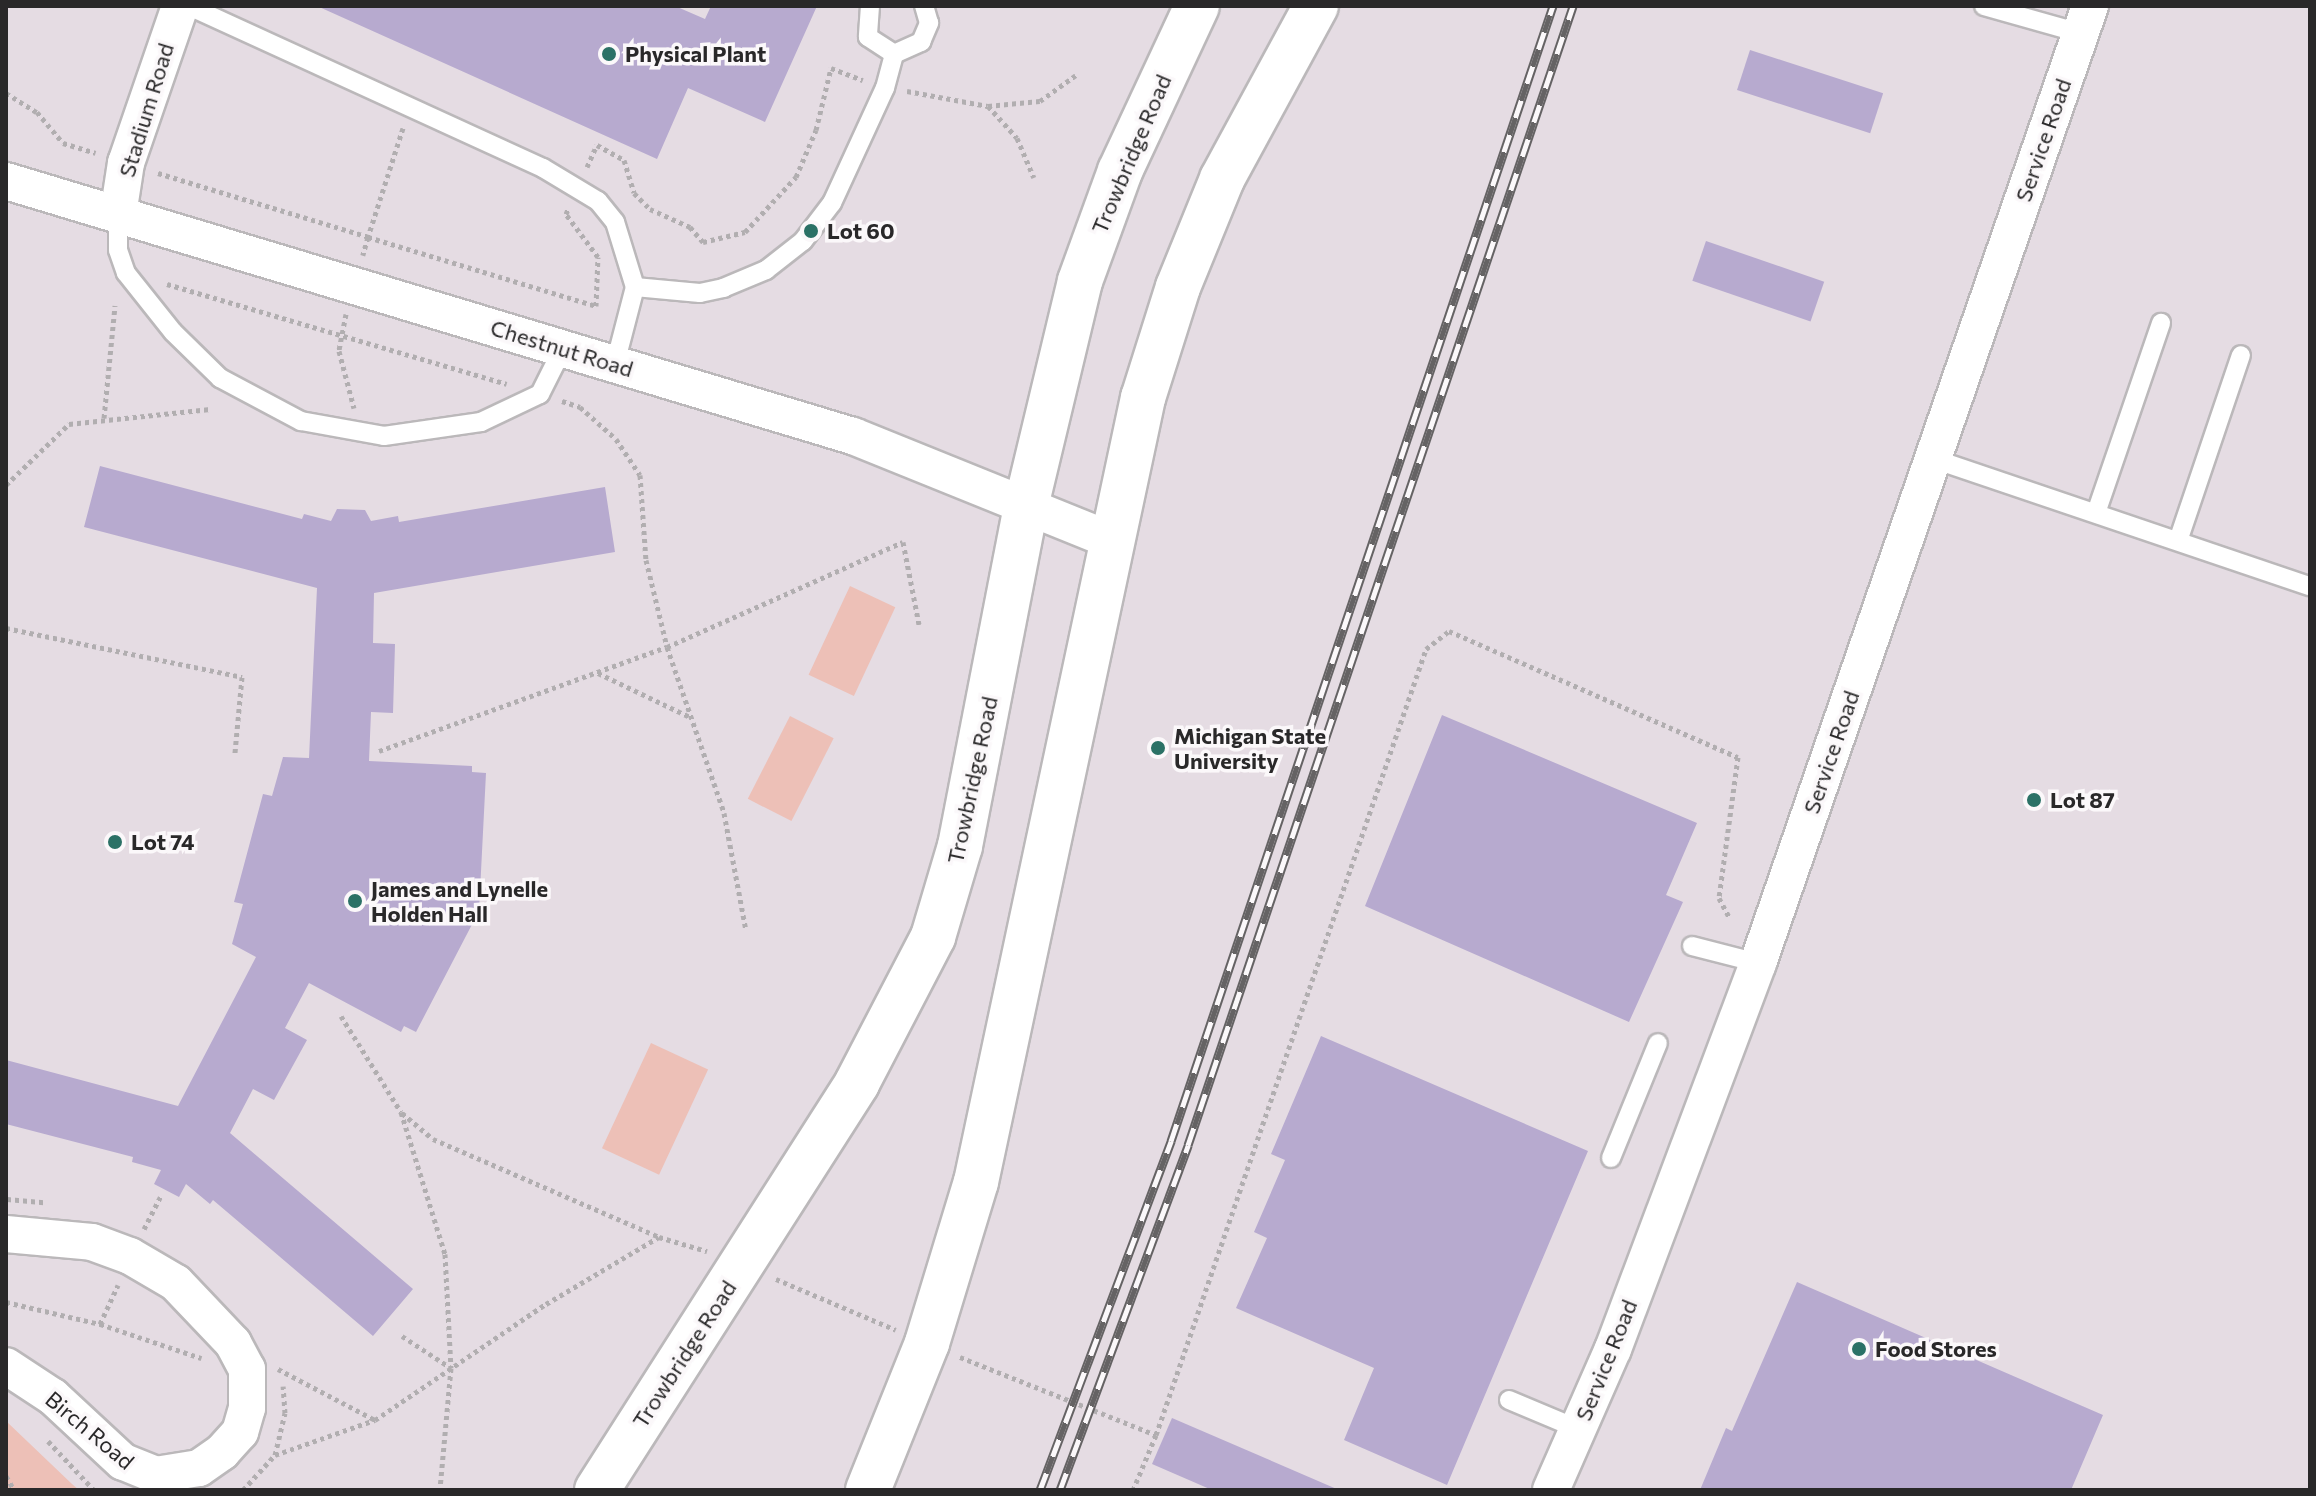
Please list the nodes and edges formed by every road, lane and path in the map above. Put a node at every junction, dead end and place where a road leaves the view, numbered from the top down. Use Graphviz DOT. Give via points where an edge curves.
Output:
graph roads {
  1 [pos="180,6"];
  2 [pos="189,6"];
  3 [pos="870,6"];
  4 [pos="924,6"];
  5 [pos="1197,6"];
  6 [pos="1316,6"];
  7 [pos="1984,6"];
  8 [pos="2085,19"];
  9 [pos="894,54"];
  10 [pos="1076,75"];
  11 [pos="885,88"];
  12 [pos="988,106"];
  13 [pos="414,108"];
  14 [pos="1034,178"];
  15 [pos="6,181"];
  16 [pos="578,187"];
  17 [pos="118,215"];
  18 [pos="126,273"];
  19 [pos="635,287"];
  20 [pos="115,306"];
  21 [pos="2161,323"];
  22 [pos="563,348"];
  23 [pos="2241,355"];
  24 [pos="615,364"];
  25 [pos="540,394"];
  26 [pos="210,409"];
  27 [pos="104,418"];
  28 [pos="1934,459"];
  29 [pos="6,485"];
  30 [pos="1026,506"];
  31 [pos="2096,513"];
  32 [pos="1110,540"];
  33 [pos="2178,541"];
  34 [pos="2310,586"];
  35 [pos="919,624"];
  36 [pos="6,628"];
  37 [pos="667,647"];
  38 [pos="597,672"];
  39 [pos="691,718"];
  40 [pos="379,751"];
  41 [pos="235,753"];
  42 [pos="1729,917"];
  43 [pos="746,930"];
  44 [pos="1692,946"];
  45 [pos="1758,963"];
  46 [pos="341,1016"];
  47 [pos="1658,1043"];
  48 [pos="401,1112"];
  49 [pos="1611,1158"];
  50 [pos="6,1194"];
  51 [pos="13,1197"];
  52 [pos="6,1234"];
  53 [pos="659,1237"];
  54 [pos="703,1249"];
  55 [pos="402,1336"];
  56 [pos="6,1366"];
  57 [pos="451,1368"];
  58 [pos="1509,1400"];
  59 [pos="1578,1429"];
  60 [pos="1156,1435"];
  61 [pos="45,1438"];
  62 [pos="6,1476"];
  63 [pos="14,1490"];
  64 [pos="94,1490"];
  65 [pos="243,1490"];
  66 [pos="440,1490"];
  67 [pos="597,1490"];
  68 [pos="868,1490"];
  69 [pos="1551,1490"];
  1 -- 17 [label="street, Stadium Road" via="126,163"];
  2 -- 13 [label="lane"];
  3 -- 9 [label="lane" via="868,37"];
  4 -- 9 [label="lane" via="929,23 921,42"];
  5 -- 30 [label="street, Trowbridge Road" via="1120,171 1080,281"];
  6 -- 32 [label="street" via="1222,179 1178,287 1143,398"];
  7 -- 8 [label="lane"];
  8 -- 28 [label="street, Service Road"];
  9 -- 11 [label="lane"];
  10 -- 12 [label="path" via="1040,101"];
  11 -- 12 [label="path"];
  11 -- 16 [label="path" via="831,68 816,130 796,177 745,232 703,242 690,227 650,209 634,193 624,160 597,145"];
  11 -- 19 [label="lane" via="832,203 785,257 745,281 700,293"];
  12 -- 14 [label="path" via="1017,138"];
  13 -- 16 [label="lane"];
  13 -- 16 [label="path" via="397,139 368,237 596,306 598,257 566,214"];
  15 -- 17 [label="street, Chestnut Road"];
  16 -- 19 [label="lane" via="615,222"];
  17 -- 18 [label="lane" via="118,250"];
  17 -- 22 [label="street, Chestnut Road"];
  18 -- 25 [label="path"];
  18 -- 25 [label="lane" via="173,332 220,378 301,421 351,433 416,435 481,422"];
  19 -- 24 [label="lane"];
  20 -- 27 [label="path"];
  21 -- 31 [label="lane"];
  22 -- 24 [label="street, Chestnut Road"];
  22 -- 25 [label="lane"];
  23 -- 33 [label="lane"];
  24 -- 30 [label="street, Chestnut Road" via="853,436"];
  25 -- 37 [label="path" via="580,407 616,439 640,475 646,560"];
  26 -- 27 [label="path"];
  27 -- 29 [label="path" via="69,424"];
  28 -- 31 [label="lane"];
  28 -- 45 [label="street, Service Road"];
  30 -- 32 [label="street, Chestnut Road"];
  30 -- 67 [label="street, Trowbridge Road" via="960,846 933,937 857,1083"];
  31 -- 33 [label="lane"];
  32 -- 68 [label="street" via="976,1182 927,1343"];
  33 -- 34 [label="lane"];
  35 -- 37 [label="path" via="903,542"];
  36 -- 41 [label="path" via="242,677"];
  37 -- 38 [label="path"];
  37 -- 39 [label="path"];
  38 -- 39 [label="path"];
  38 -- 40 [label="path"];
  39 -- 43 [label="path" via="724,813"];
  42 -- 60 [label="path" via="1719,898 1738,757 1449,631 1426,649"];
  44 -- 45 [label="lane"];
  45 -- 59 [label="street, Service Road"];
  46 -- 48 [label="path"];
  47 -- 49 [label="lane"];
  48 -- 53 [label="path" via="433,1139"];
  48 -- 57 [label="path" via="445,1254"];
  50 -- 51 [label="path"];
  52 -- 56 [label="street, Birch Road" via="92,1242 130,1256 176,1283 233,1343 247,1369 247,1408 240,1432 222,1452 199,1468 156,1475 123,1462 53,1397"];
  53 -- 54 [label="path"];
  53 -- 57 [label="path"];
  55 -- 57 [label="path"];
  57 -- 65 [label="path" via="375,1420 275,1455"];
  57 -- 66 [label="path"];
  58 -- 59 [label="lane"];
  59 -- 69 [label="street, Service Road"];
  61 -- 64 [label="path"];
  62 -- 63 [label="path"];
}
